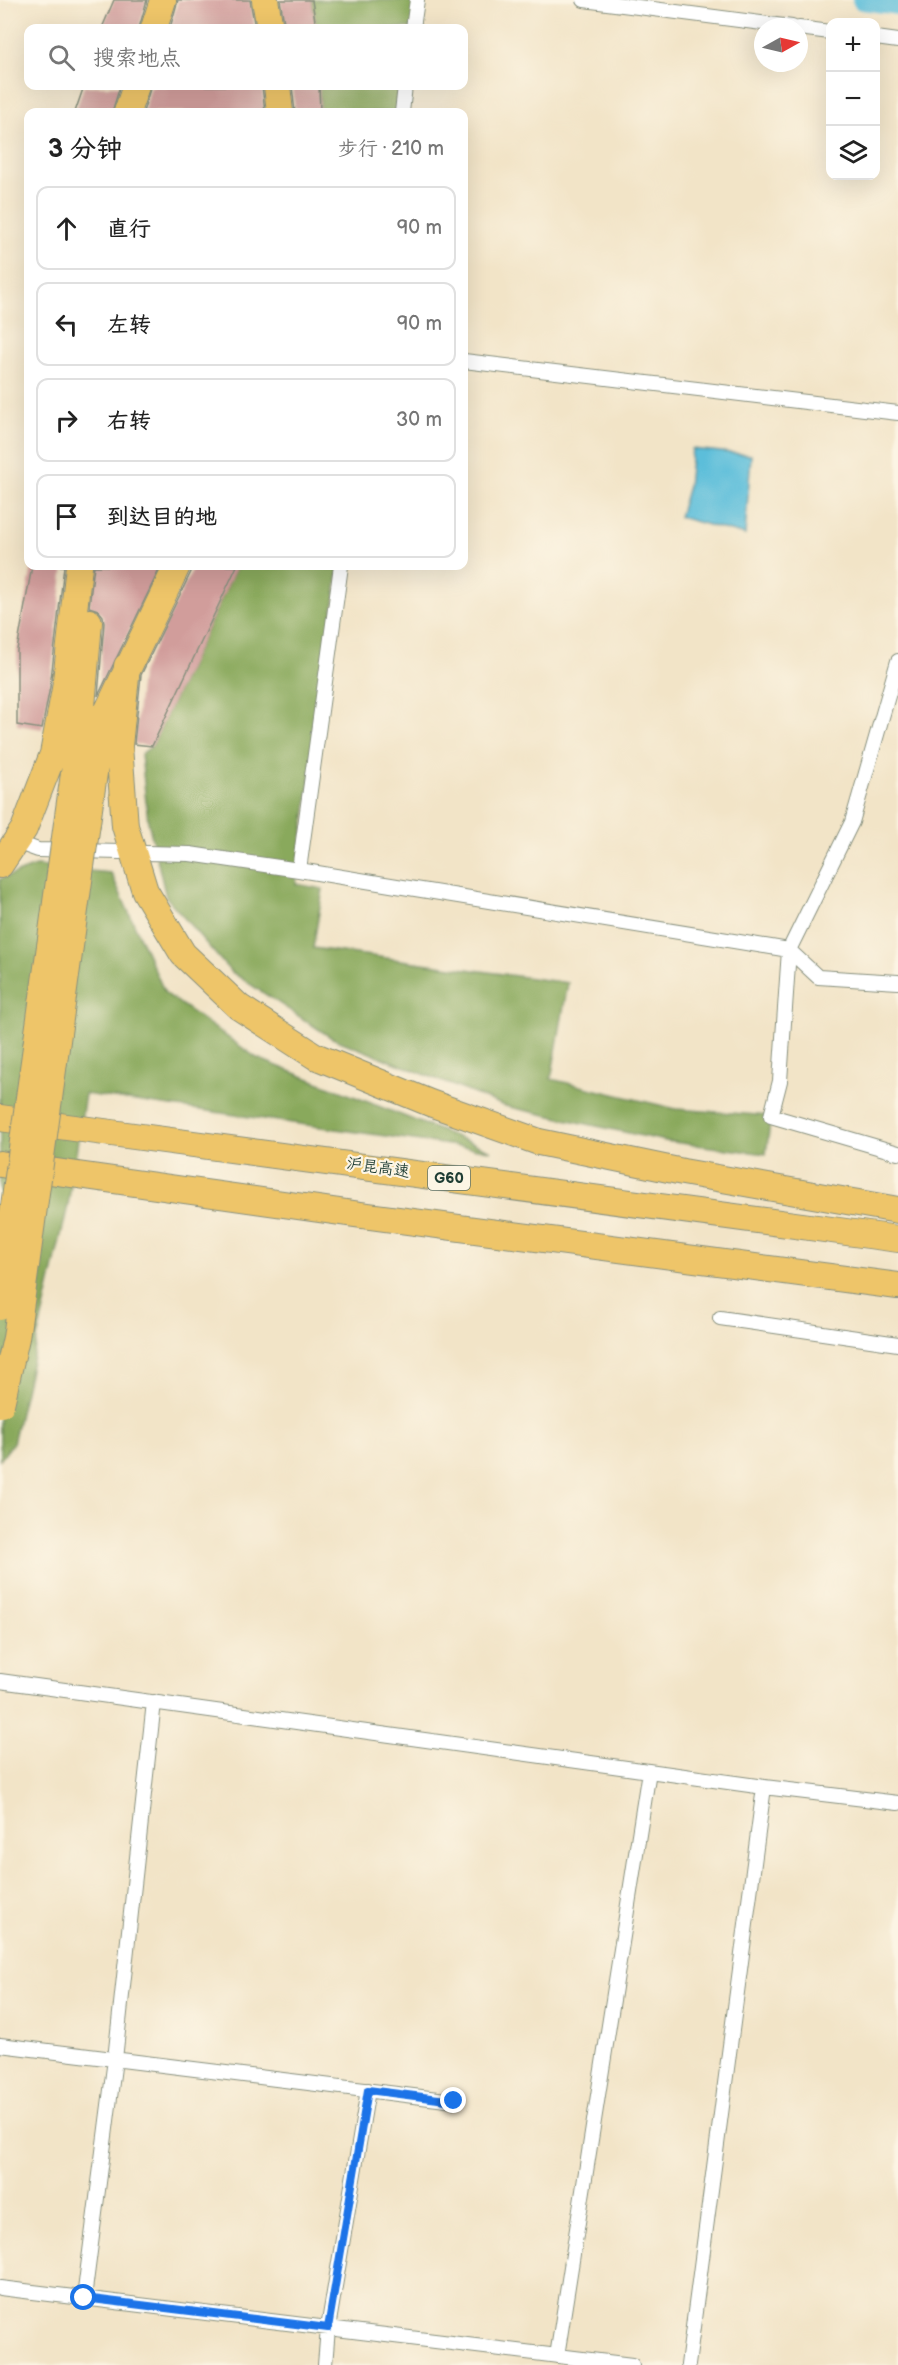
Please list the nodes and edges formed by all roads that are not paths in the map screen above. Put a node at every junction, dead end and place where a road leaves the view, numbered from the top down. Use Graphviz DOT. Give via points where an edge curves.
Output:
graph roads {
  1 [pos="163,0"];
  2 [pos="265,0"];
  3 [pos="417,0"];
  4 [pos="584,0"];
  5 [pos="754,22"];
  6 [pos="155,24"];
  7 [pos="269,24"];
  8 [pos="414,24"];
  9 [pos="808,29"];
  10 [pos="826,31"];
  11 [pos="880,39"];
  12 [pos="898,41"];
  13 [pos="135,90"];
  14 [pos="277,90"];
  15 [pos="405,90"];
  16 [pos="128,108"];
  17 [pos="280,108"];
  18 [pos="402,108"];
  19 [pos="468,361"];
  20 [pos="898,413"];
  21 [pos="79,570"];
  22 [pos="80,570"];
  23 [pos="175,570"];
  24 [pos="340,570"];
  25 [pos="898,661"];
  26 [pos="127,666"];
  27 [pos="78,819"];
  28 [pos="27,846"];
  29 [pos="120,852"];
  30 [pos="146,853"];
  31 [pos="0,865"];
  32 [pos="299,870"];
  33 [pos="789,950"];
  34 [pos="898,982"];
  35 [pos="0,1118"];
  36 [pos="898,1153"];
  37 [pos="0,1164"];
  38 [pos="0,1178"];
  39 [pos="96,1179"];
  40 [pos="898,1210"];
  41 [pos="898,1239"];
  42 [pos="898,1286"];
  43 [pos="0,1307"];
  44 [pos="720,1318"];
  45 [pos="898,1344"];
  46 [pos="0,1405"];
  47 [pos="0,1681"];
  48 [pos="154,1702"];
  49 [pos="649,1771"];
  50 [pos="765,1787"];
  51 [pos="898,1803"];
  52 [pos="0,2045"];
  53 [pos="115,2059"];
  54 [pos="368,2090"];
  55 [pos="454,2101"];
  56 [pos="0,2288"];
  57 [pos="84,2298"];
  58 [pos="328,2328"];
  59 [pos="557,2356"];
  60 [pos="325,2365"];
  61 [pos="632,2365"];
  62 [pos="688,2365"];
  1 -- 6 [label="highway"];
  2 -- 7 [label="highway"];
  3 -- 8 [label="street"];
  4 -- 5 [label="street"];
  9 -- 10 [label="street"];
  11 -- 12 [label="street"];
  13 -- 16 [label="highway"];
  14 -- 17 [label="highway"];
  15 -- 18 [label="street"];
  19 -- 20 [label="street"];
  21 -- 31 [label="highway" via="53,754 24,829"];
  22 -- 27 [label="highway" via="90,611 80,730"];
  23 -- 26 [label="highway"];
  24 -- 32 [label="street"];
  25 -- 33 [label="street" via="852,822"];
  26 -- 27 [label="highway" via="100,731"];
  26 -- 40 [label="highway" via="119,746 125,826 145,891 183,954 239,1007 315,1056 539,1142 683,1173"];
  27 -- 43 [label="highway, bridge"];
  27 -- 46 [label="highway, bridge" via="16,1338"];
  28 -- 29 [label="street" via="39,850"];
  30 -- 32 [label="street" via="190,854"];
  32 -- 33 [label="street"];
  33 -- 34 [label="street" via="818,977"];
  33 -- 36 [label="street" via="780,1081 771,1116"];
  35 -- 41 [label="highway, 沪昆高速 / G60"];
  37 -- 39 [label="highway"];
  38 -- 39 [label="highway"];
  39 -- 42 [label="highway"];
  44 -- 45 [label="street"];
  47 -- 48 [label="street"];
  48 -- 49 [label="street"];
  48 -- 53 [label="street"];
  49 -- 50 [label="street"];
  49 -- 59 [label="street"];
  50 -- 51 [label="street"];
  50 -- 62 [label="street"];
  52 -- 53 [label="street"];
  53 -- 54 [label="street"];
  53 -- 57 [label="street"];
  54 -- 55 [label="street"];
  54 -- 58 [label="street"];
  56 -- 57 [label="street"];
  57 -- 58 [label="street"];
  58 -- 59 [label="street"];
  58 -- 60 [label="street"];
  59 -- 61 [label="street"];
}
